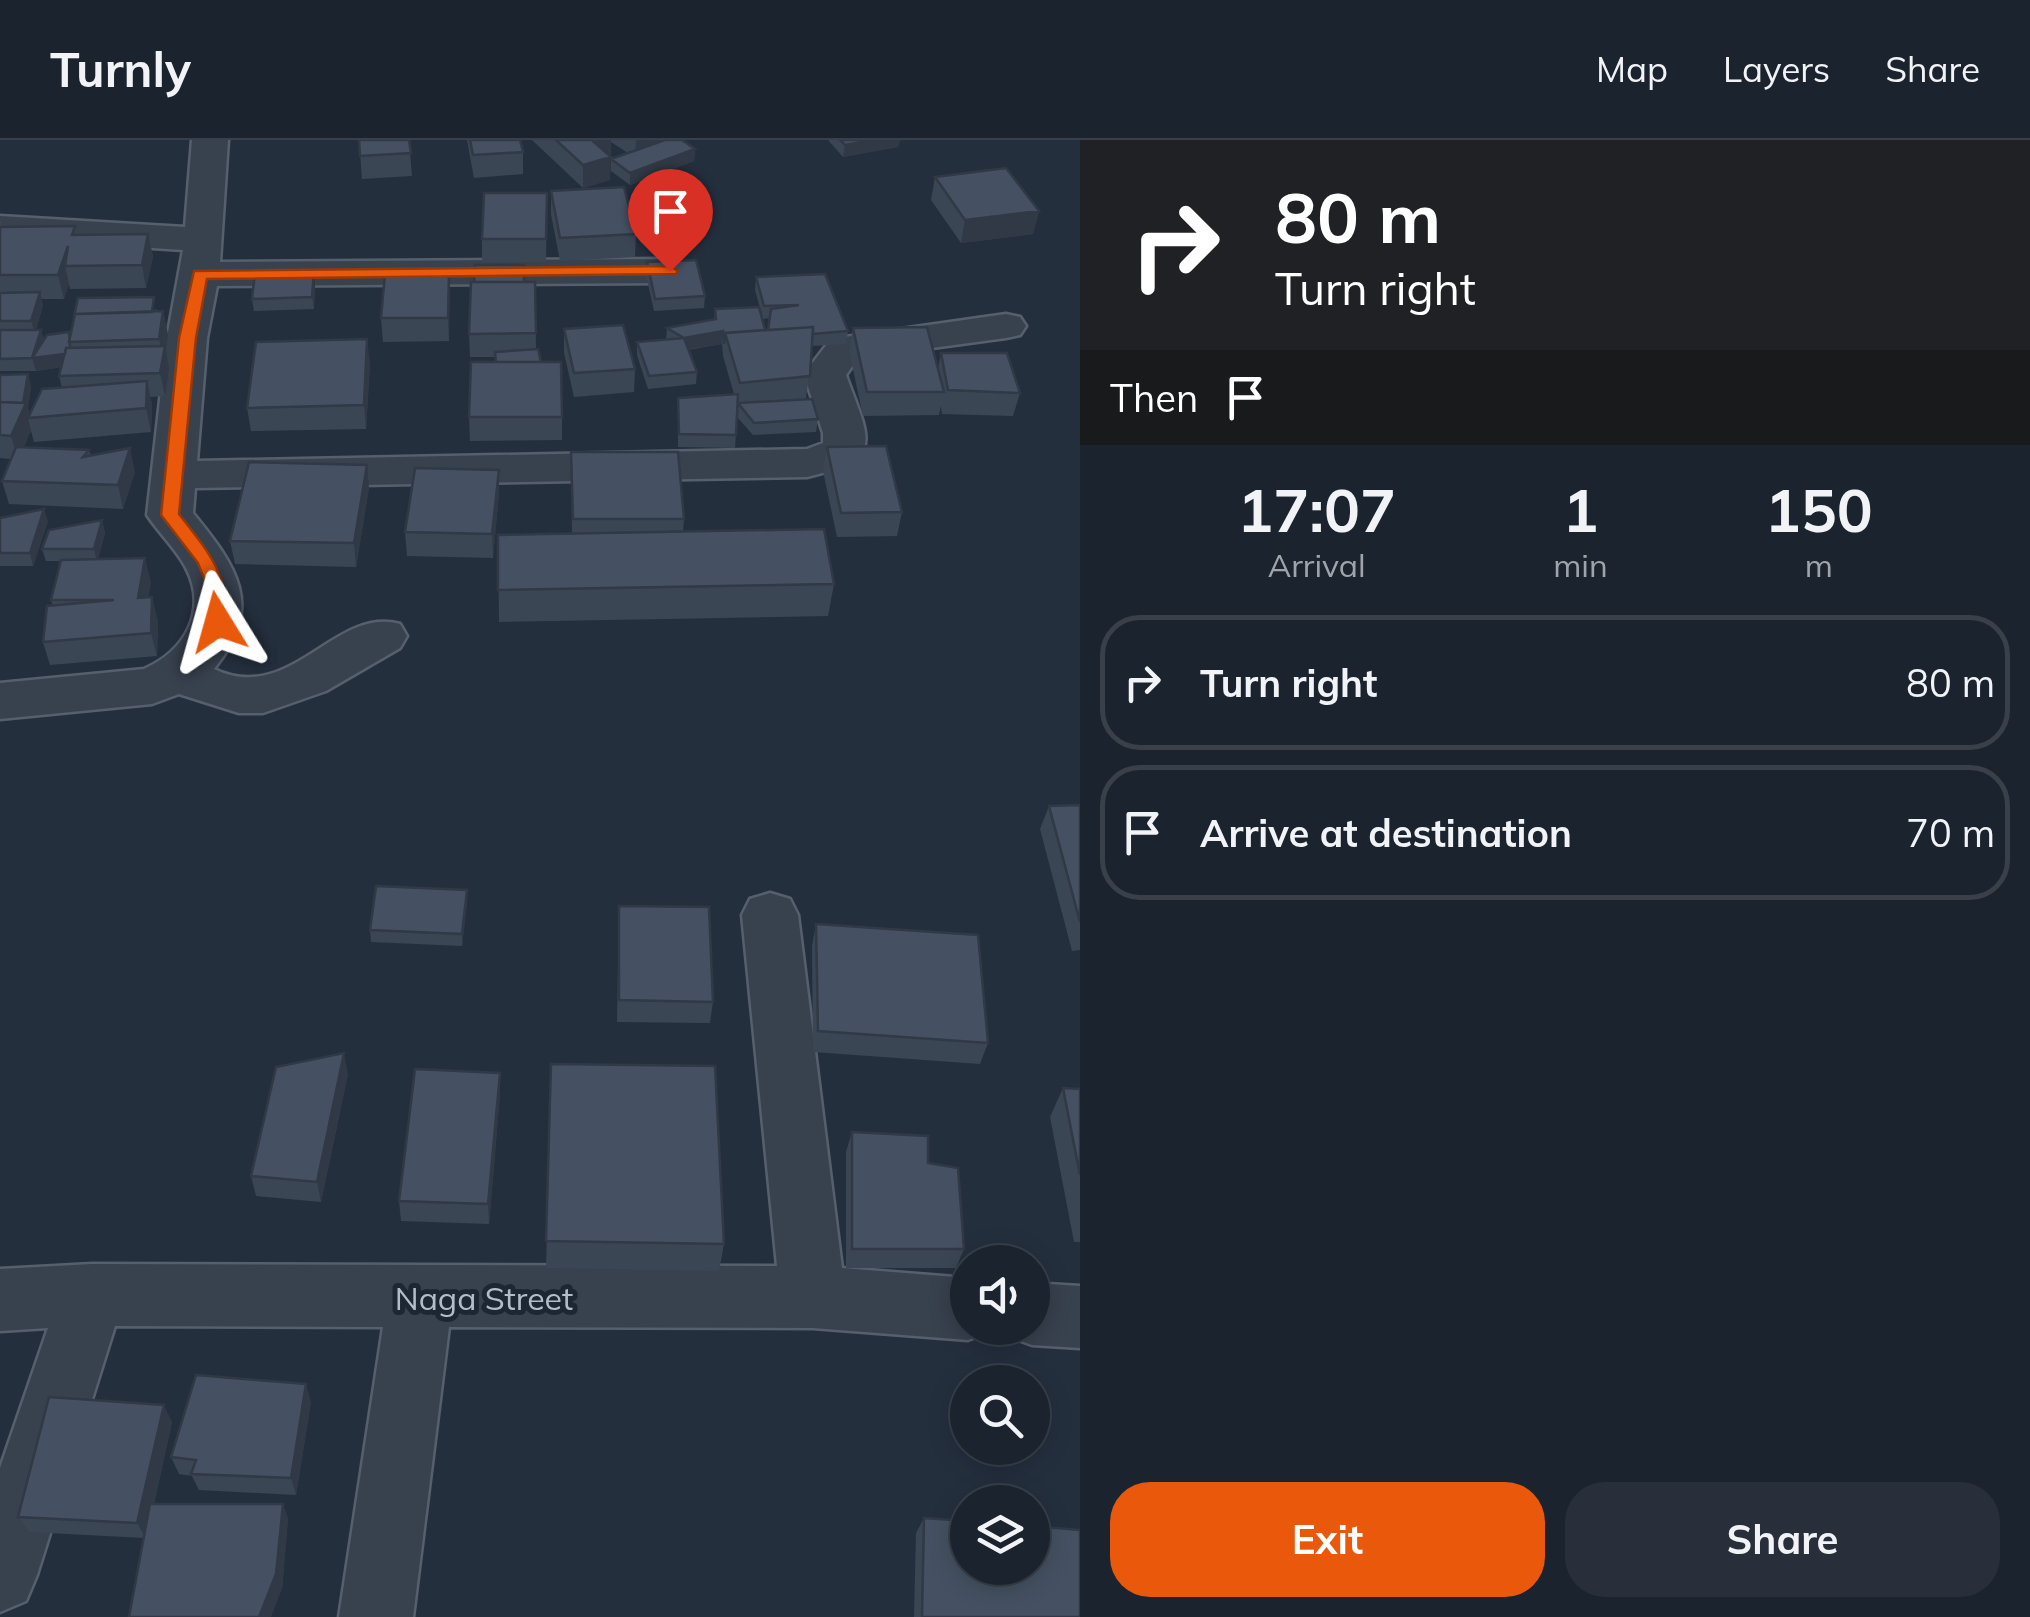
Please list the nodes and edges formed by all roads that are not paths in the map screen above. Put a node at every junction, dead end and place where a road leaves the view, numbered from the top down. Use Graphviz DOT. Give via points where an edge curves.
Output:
graph roads {
  1 [pos="210,140"];
  2 [pos="0,227"];
  3 [pos="201,257"];
  4 [pos="670,271"];
  5 [pos="1006,326"];
  6 [pos="171,476"];
  7 [pos="383,636"];
  8 [pos="180,673"];
  9 [pos="0,701"];
  10 [pos="770,915"];
  11 [pos="92,1295"];
  12 [pos="813,1296"];
  13 [pos="420,1298"];
  14 [pos="0,1300"];
  15 [pos="950,1307"];
  16 [pos="1050,1316"];
  17 [pos="1080,1318"];
  18 [pos="0,1575"];
  19 [pos="376,1617"];
  1 -- 3 [label="street"];
  2 -- 3 [label="street"];
  3 -- 4 [label="street"];
  3 -- 6 [label="street"];
  5 -- 6 [label="street" via="845,348 825,374 844,447 834,457 807,463"];
  6 -- 8 [label="street" via="170,515 217,586 218,622"];
  7 -- 8 [label="street" via="281,692 226,694"];
  8 -- 9 [label="street" via="152,686"];
  10 -- 12 [label="street"];
  11 -- 13 [label="street, Naga Street"];
  11 -- 14 [label="street, Naga Street"];
  11 -- 18 [label="street"];
  12 -- 13 [label="street, Naga Street"];
  12 -- 15 [label="street, Naga Street"];
  13 -- 19 [label="street"];
  16 -- 17 [label="street"];
}
